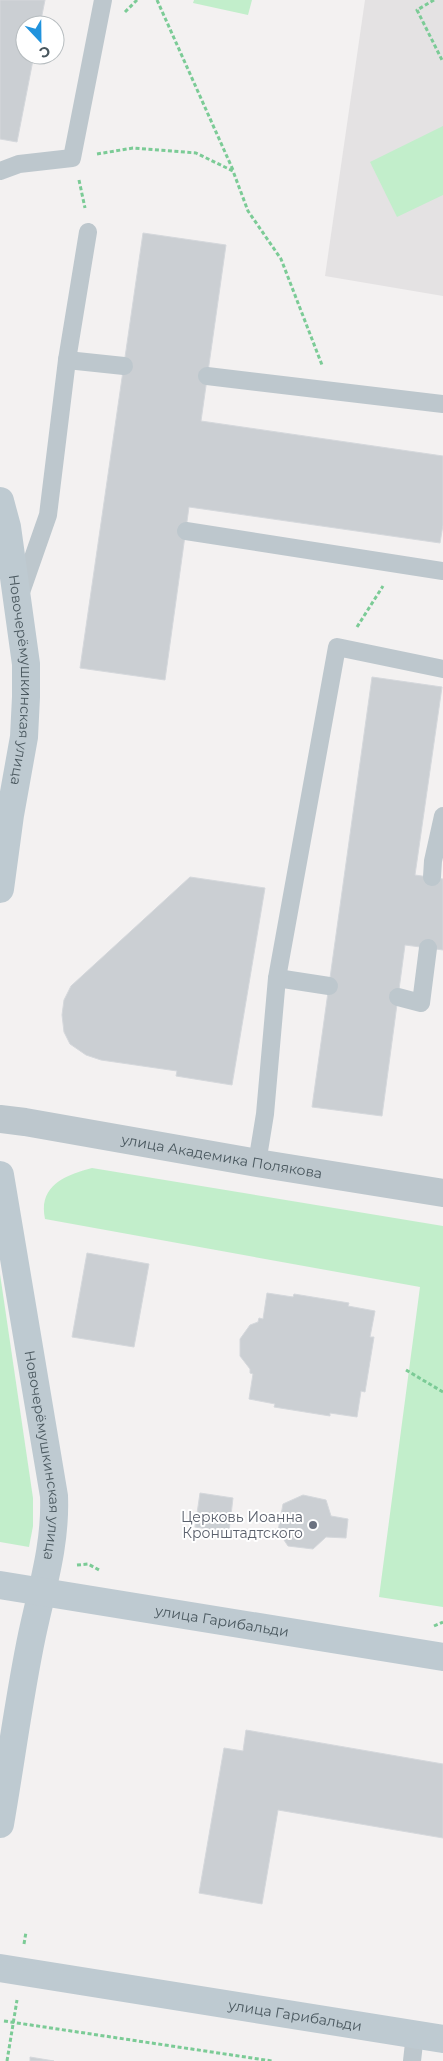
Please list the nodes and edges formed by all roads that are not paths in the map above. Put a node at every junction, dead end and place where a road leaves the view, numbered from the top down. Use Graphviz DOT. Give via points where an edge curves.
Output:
graph roads {
  1 [pos="103,0"];
  2 [pos="0,171"];
  3 [pos="88,232"];
  4 [pos="67,360"];
  5 [pos="124,366"];
  6 [pos="208,376"];
  7 [pos="443,404"];
  8 [pos="0,501"];
  9 [pos="186,530"];
  10 [pos="443,571"];
  11 [pos="17,603"];
  12 [pos="443,669"];
  13 [pos="8,783"];
  14 [pos="443,816"];
  15 [pos="432,877"];
  16 [pos="0,889"];
  17 [pos="428,948"];
  18 [pos="278,978"];
  19 [pos="329,986"];
  20 [pos="398,998"];
  21 [pos="0,1119"];
  22 [pos="257,1163"];
  23 [pos="0,1174"];
  24 [pos="443,1193"];
  25 [pos="0,1585"];
  26 [pos="42,1592"];
  27 [pos="443,1657"];
  28 [pos="3,1783"];
  29 [pos="0,1824"];
  30 [pos="0,1968"];
  31 [pos="415,2034"];
  32 [pos="443,2039"];
  33 [pos="412,2061"];
  1 -- 2 [label="lane" via="72,158 20,164"];
  3 -- 4 [label="lane"];
  4 -- 5 [label="lane"];
  4 -- 11 [label="lane" via="48,514"];
  6 -- 7 [label="lane"];
  8 -- 11 [label="street, Новочерёмушкинская улица" via="7,527"];
  9 -- 10 [label="lane"];
  11 -- 13 [label="street, Новочерёмушкинская улица" via="26,664 26,697 24,736"];
  12 -- 18 [label="lane" via="337,647"];
  13 -- 16 [label="street, Новочерёмушкинская улица"];
  14 -- 15 [label="lane"];
  17 -- 20 [label="lane" via="421,1003"];
  18 -- 19 [label="lane"];
  18 -- 22 [label="lane" via="266,1114"];
  21 -- 22 [label="street, улица Академика Полякова"];
  22 -- 24 [label="street, улица Академика Полякова"];
  23 -- 26 [label="street, Новочерёмушкинская улица" via="54,1496 55,1519"];
  25 -- 26 [label="street, улица Гарибальди"];
  26 -- 27 [label="street, улица Гарибальди"];
  26 -- 28 [label="street, Новочерёмушкинская улица"];
  28 -- 29 [label="street, Новочерёмушкинская улица"];
  30 -- 31 [label="street, улица Гарибальди"];
  31 -- 32 [label="street, улица Гарибальди"];
  31 -- 33 [label="lane"];
}
